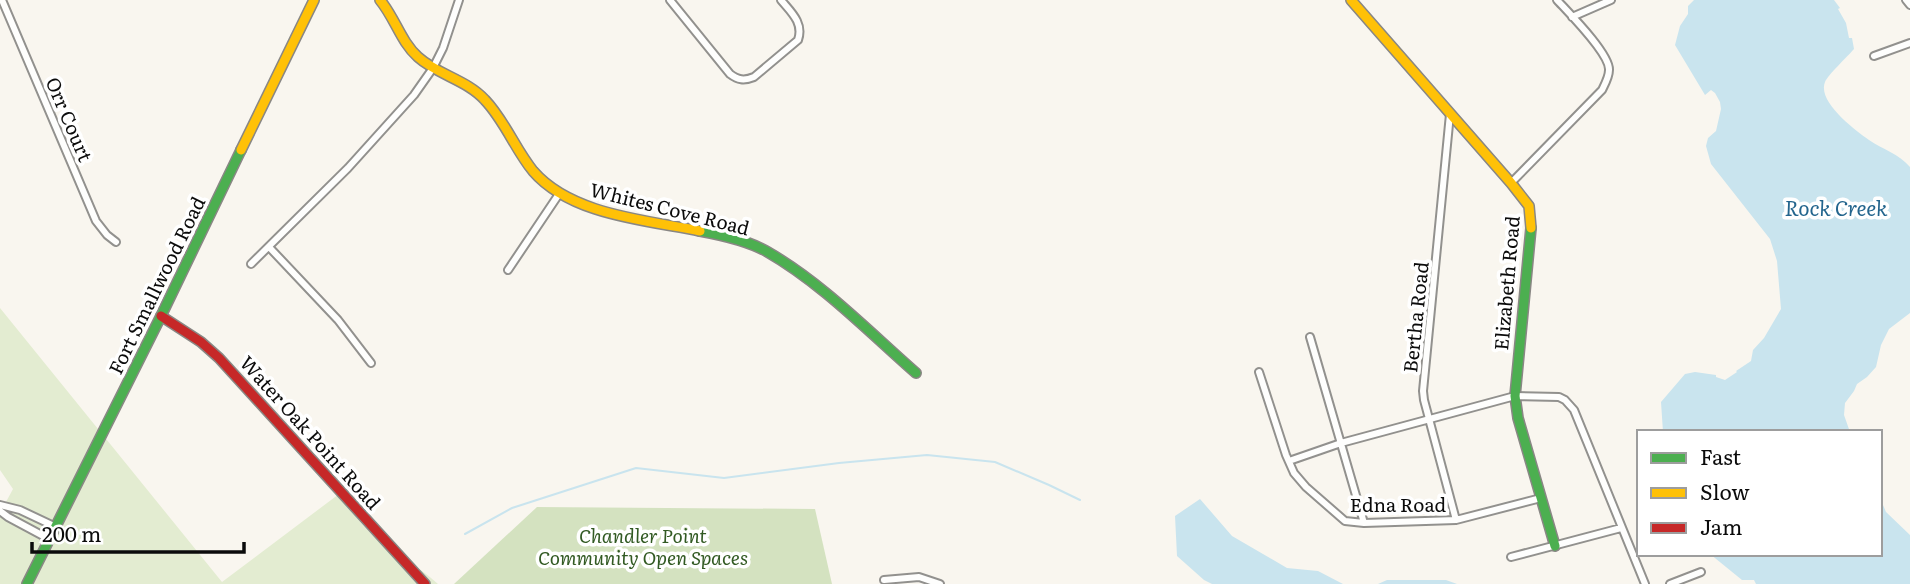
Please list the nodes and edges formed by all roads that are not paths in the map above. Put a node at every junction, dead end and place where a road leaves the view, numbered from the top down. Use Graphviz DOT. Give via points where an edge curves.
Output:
graph roads {
  1 [pos="314,0"];
  2 [pos="380,0"];
  3 [pos="459,0"];
  4 [pos="670,0"];
  5 [pos="781,0"];
  6 [pos="1350,0"];
  7 [pos="1557,0"];
  8 [pos="1611,0"];
  9 [pos="1906,0"];
  10 [pos="3,1"];
  11 [pos="1910,5"];
  12 [pos="1572,17"];
  13 [pos="1910,43"];
  14 [pos="1874,56"];
  15 [pos="433,68"];
  16 [pos="1450,114"];
  17 [pos="1511,183"];
  18 [pos="559,194"];
  19 [pos="116,242"];
  20 [pos="269,247"];
  21 [pos="251,264"];
  22 [pos="508,270"];
  23 [pos="161,316"];
  24 [pos="1310,337"];
  25 [pos="371,363"];
  26 [pos="1259,372"];
  27 [pos="916,373"];
  28 [pos="1515,396"];
  29 [pos="1429,419"];
  30 [pos="1341,443"];
  31 [pos="1289,461"];
  32 [pos="1541,498"];
  33 [pos="0,505"];
  34 [pos="0,511"];
  35 [pos="1456,520"];
  36 [pos="1364,523"];
  37 [pos="56,527"];
  38 [pos="1621,528"];
  39 [pos="49,539"];
  40 [pos="1555,545"];
  41 [pos="1511,557"];
  42 [pos="1701,572"];
  43 [pos="884,580"];
  44 [pos="27,584"];
  45 [pos="425,584"];
  46 [pos="940,584"];
  47 [pos="1645,584"];
  48 [pos="1670,584"];
  1 -- 23 [label="street, Fort Smallwood Road"];
  2 -- 15 [label="street, Whites Cove Road" via="411,50"];
  3 -- 15 [label="street"];
  4 -- 5 [label="street" via="730,74 746,80 798,40 799,26"];
  6 -- 16 [label="street, Elizabeth Road"];
  7 -- 12 [label="street"];
  8 -- 12 [label="street"];
  9 -- 11 [label="street"];
  10 -- 19 [label="street, Orr Court" via="96,221"];
  12 -- 17 [label="street" via="1604,54 1608,76 1602,90"];
  13 -- 14 [label="street"];
  15 -- 18 [label="street, Whites Cove Road" via="484,98 527,164"];
  15 -- 20 [label="street" via="385,129"];
  16 -- 17 [label="street, Elizabeth Road"];
  16 -- 29 [label="street, Bertha Road" via="1423,391"];
  17 -- 28 [label="street, Elizabeth Road" via="1531,213"];
  18 -- 22 [label="street"];
  18 -- 27 [label="street, Whites Cove Road" via="596,210 720,235 764,250 810,279"];
  20 -- 21 [label="street"];
  20 -- 25 [label="street" via="338,320"];
  23 -- 37 [label="street, Fort Smallwood Road"];
  23 -- 45 [label="street, Water Oak Point Road" via="219,358"];
  24 -- 30 [label="street"];
  26 -- 31 [label="street, Edna Road"];
  28 -- 29 [label="street"];
  28 -- 32 [label="street, Elizabeth Road"];
  28 -- 38 [label="street" via="1559,397 1574,410"];
  29 -- 30 [label="street"];
  29 -- 35 [label="street, Bertha Road"];
  30 -- 31 [label="street"];
  30 -- 36 [label="street"];
  31 -- 36 [label="street, Edna Road" via="1301,482 1339,518"];
  32 -- 35 [label="street, Edna Road"];
  32 -- 40 [label="street, Elizabeth Road"];
  33 -- 37 [label="street"];
  34 -- 39 [label="street"];
  35 -- 36 [label="street, Edna Road"];
  37 -- 39 [label="street, Fort Smallwood Road"];
  38 -- 40 [label="street"];
  38 -- 47 [label="street"];
  39 -- 44 [label="street, Fort Smallwood Road"];
  40 -- 41 [label="street"];
  42 -- 48 [label="street"];
  43 -- 46 [label="street" via="919,577"];
}
